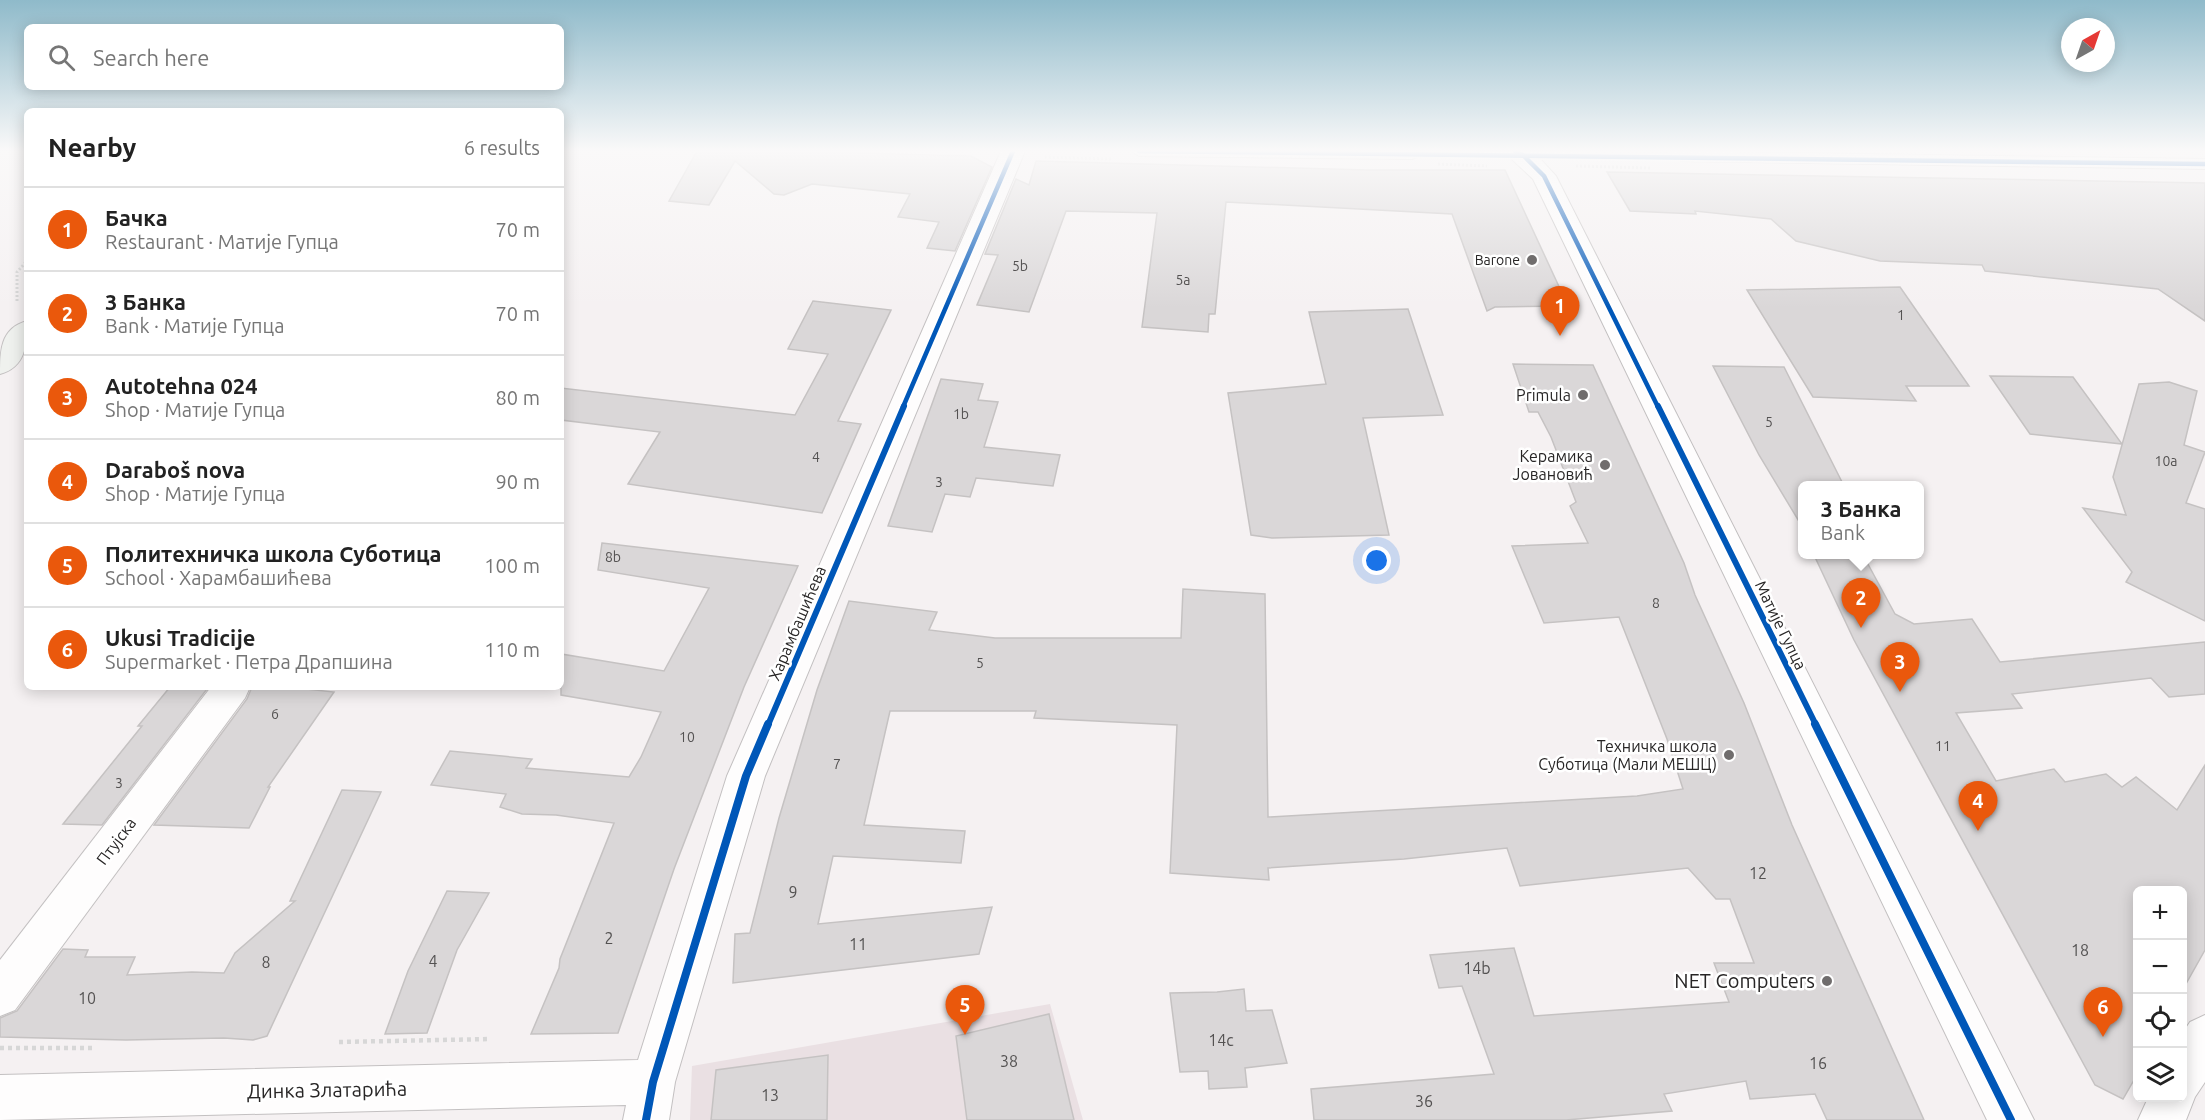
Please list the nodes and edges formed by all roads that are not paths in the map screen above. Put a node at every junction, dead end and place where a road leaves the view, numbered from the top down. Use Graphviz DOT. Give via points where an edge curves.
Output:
graph roads {
  1 [pos="991,203"];
  2 [pos="1558,203"];
  3 [pos="22,320"];
  4 [pos="0,365"];
  5 [pos="230,690"];
  6 [pos="0,995"];
  7 [pos="2205,1037"];
  8 [pos="2187,1071"];
  9 [pos="0,1098"];
  10 [pos="650,1101"];
  11 [pos="2171,1102"];
  12 [pos="2010,1120"];
  13 [pos="2161,1120"];
  1 -- 10 [label="street, Харамбашићева" via="746,776"];
  2 -- 12 [label="street, Матије Гупца"];
  3 -- 4 [label="main road"];
  5 -- 6 [label="street, Птујска"];
  7 -- 8 [label="street"];
  9 -- 10 [label="street, Динка Златарића"];
  11 -- 13 [label="street"];
}
